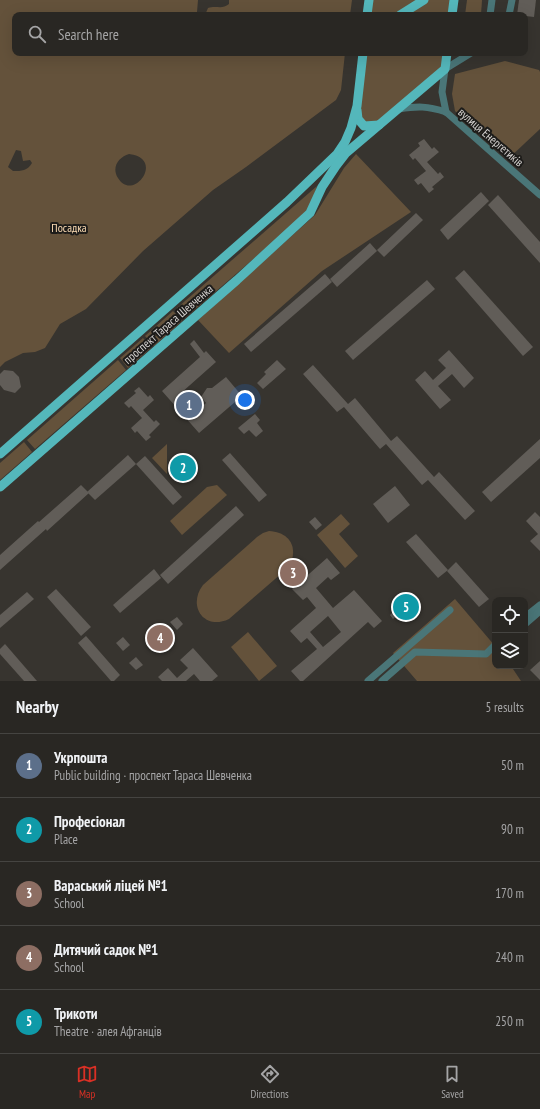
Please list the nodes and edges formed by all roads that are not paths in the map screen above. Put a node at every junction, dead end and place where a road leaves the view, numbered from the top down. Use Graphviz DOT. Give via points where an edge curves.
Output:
graph roads {
  1 [pos="369,0"];
  2 [pos="424,0"];
  3 [pos="445,0"];
  4 [pos="492,0"];
  5 [pos="512,0"];
  6 [pos="453,3"];
  7 [pos="367,12"];
  8 [pos="405,12"];
  9 [pos="490,12"];
  10 [pos="510,12"];
  11 [pos="363,56"];
  12 [pos="447,56"];
  13 [pos="466,56"];
  14 [pos="445,69"];
  15 [pos="357,106"];
  16 [pos="399,109"];
  17 [pos="446,112"];
  18 [pos="379,126"];
  19 [pos="540,195"];
  20 [pos="0,454"];
  21 [pos="0,487"];
  22 [pos="540,605"];
  23 [pos="450,610"];
  24 [pos="540,611"];
  25 [pos="528,615"];
  26 [pos="528,621"];
  27 [pos="492,648"];
  28 [pos="368,681"];
  29 [pos="382,681"];
  1 -- 7 [label="main road"];
  2 -- 8 [label="main road"];
  3 -- 6 [label="main road"];
  4 -- 9 [label="street"];
  5 -- 10 [label="street"];
  11 -- 15 [label="main road"];
  12 -- 14 [label="main road"];
  13 -- 14 [label="street"];
  14 -- 16 [label="main road, проспект Тараса Шевченка"];
  14 -- 17 [label="street" via="442,92"];
  15 -- 18 [label="main road" via="358,119 364,126"];
  15 -- 20 [label="main road, проспект Тараса Шевченка" via="345,142 324,167"];
  16 -- 17 [label="street" via="430,107"];
  16 -- 18 [label="main road, проспект Тараса Шевченка"];
  17 -- 19 [label="street, вулиця Енергетиків"];
  18 -- 21 [label="main road, проспект Тараса Шевченка" via="356,144 336,166 322,187 310,213"];
  22 -- 25 [label="street"];
  23 -- 28 [label="street"];
  24 -- 26 [label="street"];
  27 -- 29 [label="street" via="486,654 415,652"];
}
